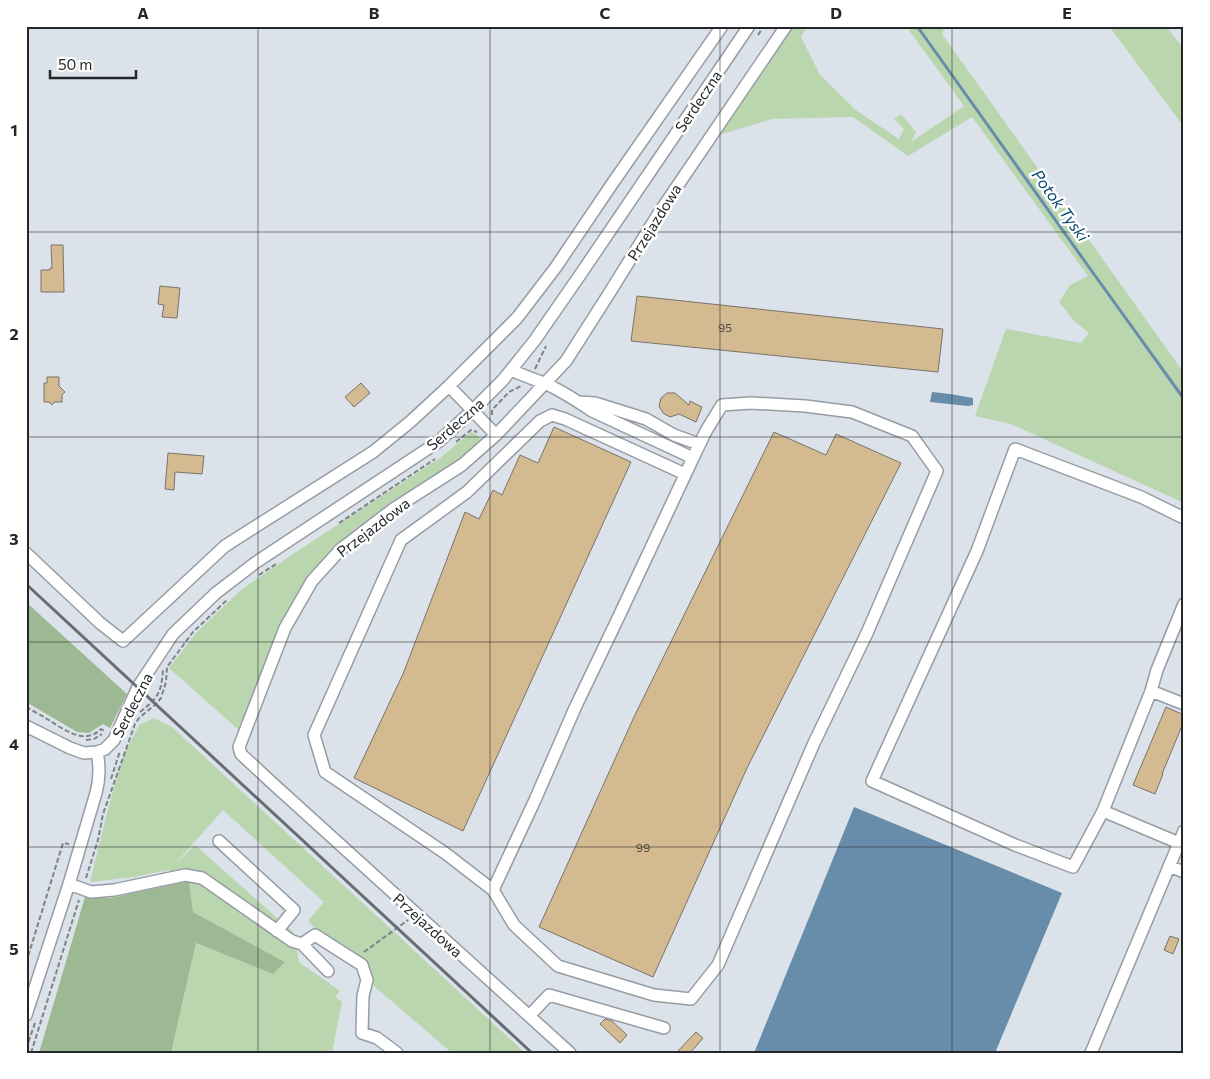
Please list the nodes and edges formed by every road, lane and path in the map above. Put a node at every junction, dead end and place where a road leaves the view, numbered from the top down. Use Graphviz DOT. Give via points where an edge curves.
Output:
graph roads {
  1 [pos="722,26"];
  2 [pos="749,26"];
  3 [pos="786,26"];
  4 [pos="511,370"];
  5 [pos="545,384"];
  6 [pos="449,386"];
  7 [pos="579,402"];
  8 [pos="472,411"];
  9 [pos="496,435"];
  10 [pos="699,444"];
  11 [pos="693,458"];
  12 [pos="685,474"];
  13 [pos="1184,518"];
  14 [pos="26,553"];
  15 [pos="1184,604"];
  16 [pos="1151,691"];
  17 [pos="1184,704"];
  18 [pos="26,707"];
  19 [pos="26,726"];
  20 [pos="115,738"];
  21 [pos="80,740"];
  22 [pos="97,752"];
  23 [pos="1103,811"];
  24 [pos="1184,831"];
  25 [pos="83,835"];
  26 [pos="98,840"];
  27 [pos="219,842"];
  28 [pos="1179,843"];
  29 [pos="71,845"];
  30 [pos="1169,866"];
  31 [pos="1184,872"];
  32 [pos="69,884"];
  33 [pos="493,890"];
  34 [pos="416,914"];
  35 [pos="277,931"];
  36 [pos="302,944"];
  37 [pos="354,960"];
  38 [pos="26,963"];
  39 [pos="328,971"];
  40 [pos="26,1015"];
  41 [pos="529,1016"];
  42 [pos="664,1028"];
  43 [pos="397,1053"];
  44 [pos="570,1053"];
  45 [pos="1092,1053"];
  1 -- 6 [label="street" via="517,318"];
  2 -- 4 [label="street, Serdeczna" via="535,340"];
  3 -- 5 [label="street, Przejazdowa" via="659,213 566,361"];
  4 -- 5 [label="street"];
  4 -- 8 [label="street, Serdeczna"];
  5 -- 7 [label="street"];
  5 -- 9 [label="street, Przejazdowa"];
  6 -- 8 [label="street"];
  6 -- 14 [label="street" via="373,452 225,546 123,641"];
  7 -- 10 [label="street" via="595,403 646,419 674,435"];
  7 -- 11 [label="street"];
  8 -- 9 [label="street"];
  8 -- 20 [label="street, Serdeczna" via="438,442 254,563 216,593 173,634 138,687"];
  9 -- 34 [label="street, Przejazdowa" via="462,465 392,510 341,549 312,581 285,628 239,747 240,754"];
  10 -- 11 [label="street"];
  10 -- 33 [label="street" via="722,405 805,406 852,412 912,436 937,471 868,633 814,743 718,965 691,999 654,995 558,966 514,925"];
  11 -- 12 [label="street"];
  12 -- 33 [label="street"];
  12 -- 33 [label="street" via="552,415 540,421 467,492 401,540 314,735 325,772"];
  13 -- 23 [label="street" via="1141,497 1015,449 977,550 872,781 1015,845 1073,867"];
  15 -- 16 [label="street"];
  16 -- 17 [label="street"];
  16 -- 23 [label="street"];
  18 -- 20 [label="path" via="76,736 94,735 102,729"];
  19 -- 22 [label="street" via="70,748"];
  20 -- 21 [label="path" via="102,734 94,739"];
  20 -- 22 [label="street, Serdeczna" via="105,749"];
  22 -- 25 [label="street" via="99,780"];
  23 -- 28 [label="street"];
  24 -- 28 [label="street"];
  25 -- 26 [label="path"];
  25 -- 32 [label="street"];
  27 -- 35 [label="street" via="294,910"];
  28 -- 30 [label="street"];
  29 -- 38 [label="path" via="63,843"];
  30 -- 31 [label="street"];
  30 -- 45 [label="street"];
  32 -- 35 [label="street" via="91,892 185,875 202,878"];
  32 -- 40 [label="street"];
  34 -- 37 [label="path"];
  34 -- 41 [label="street, Przejazdowa"];
  35 -- 36 [label="street"];
  36 -- 37 [label="street" via="315,934"];
  36 -- 39 [label="street"];
  37 -- 43 [label="street" via="362,965 367,980 362,996 362,1033 377,1038"];
  41 -- 42 [label="street" via="549,994"];
  41 -- 44 [label="street, Przejazdowa"];
}
